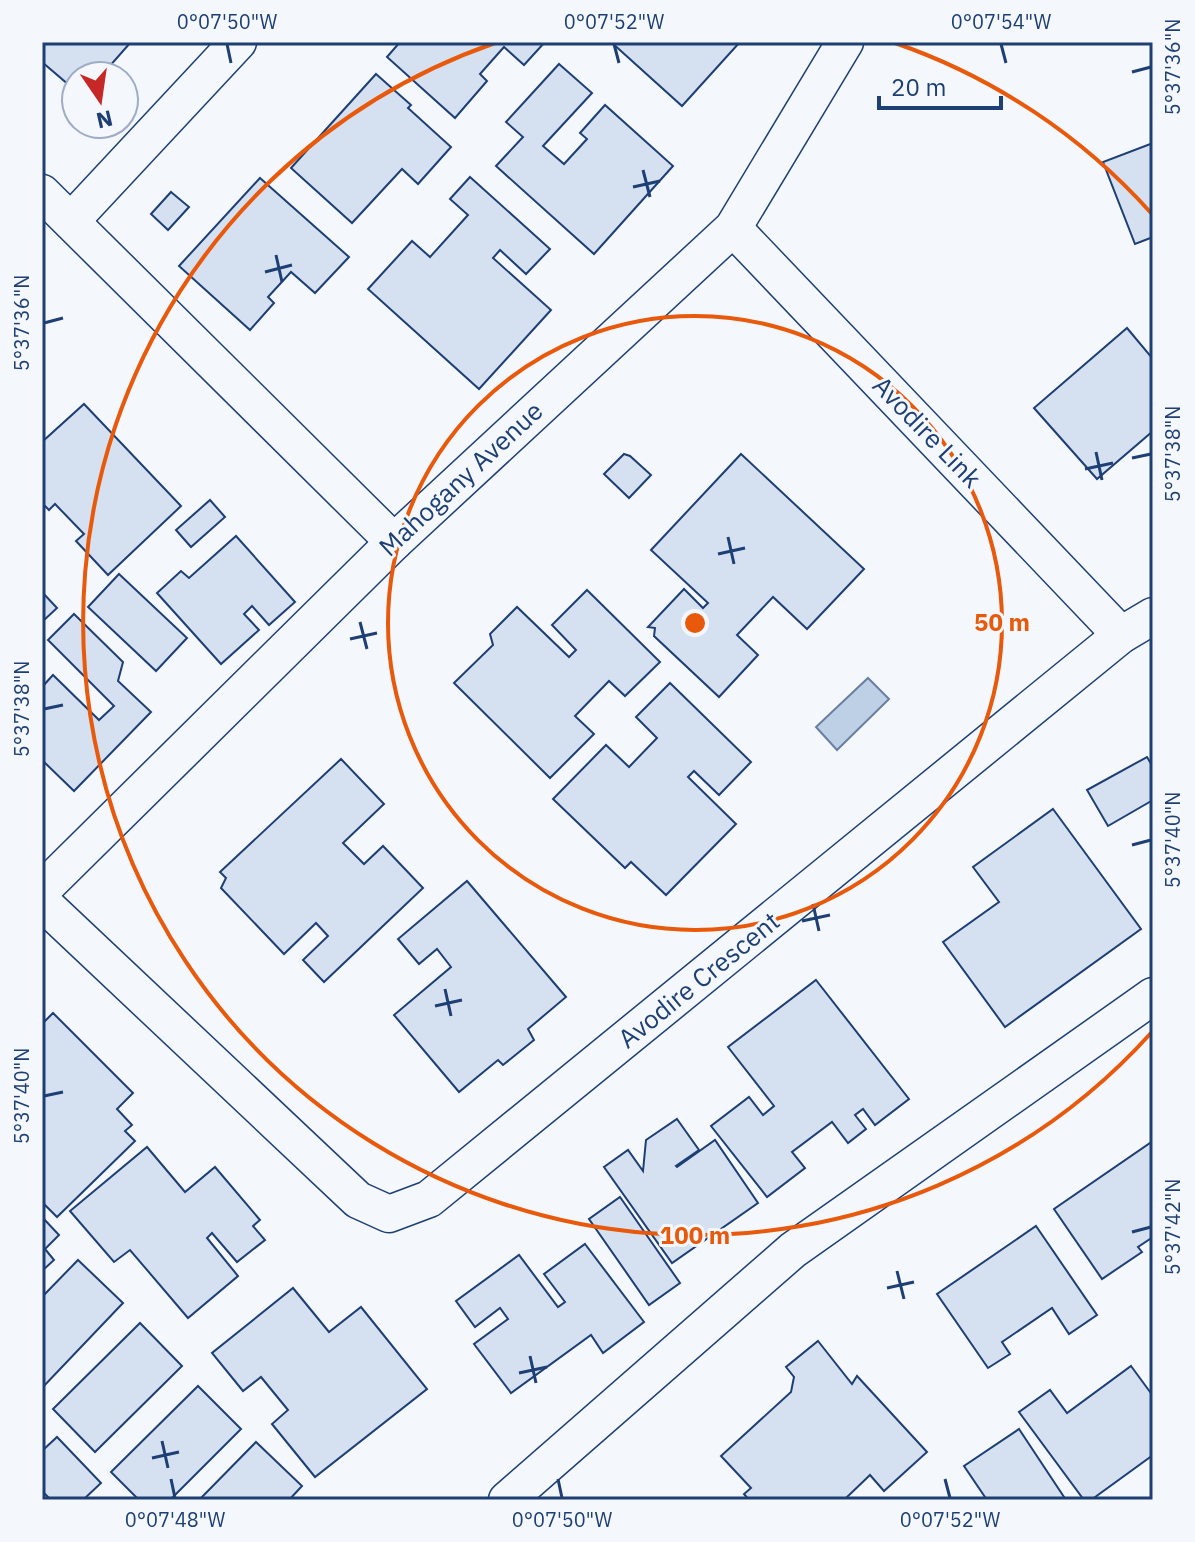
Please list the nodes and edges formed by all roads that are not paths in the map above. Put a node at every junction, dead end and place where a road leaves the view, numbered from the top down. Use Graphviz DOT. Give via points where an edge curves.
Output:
graph roads {
  1 [pos="238,42"];
  2 [pos="845,42"];
  3 [pos="42,193"];
  4 [pos="71,221"];
  5 [pos="733,228"];
  6 [pos="394,542"];
  7 [pos="1153,616"];
  8 [pos="1121,635"];
  9 [pos="42,890"];
  10 [pos="42,902"];
  11 [pos="1153,996"];
  12 [pos="507,1500"];
  1 -- 4 [label="street"];
  2 -- 5 [label="street, Mahogany Avenue"];
  3 -- 4 [label="street"];
  4 -- 6 [label="street"];
  5 -- 6 [label="street, Mahogany Avenue"];
  5 -- 8 [label="street, Avodire Link"];
  6 -- 9 [label="street, Mahogany Avenue"];
  7 -- 8 [label="street, Avodire Crescent"];
  8 -- 10 [label="street, Avodire Crescent" via="429,1199 389,1214 358,1200"];
  11 -- 12 [label="street" via="793,1250"];
}
